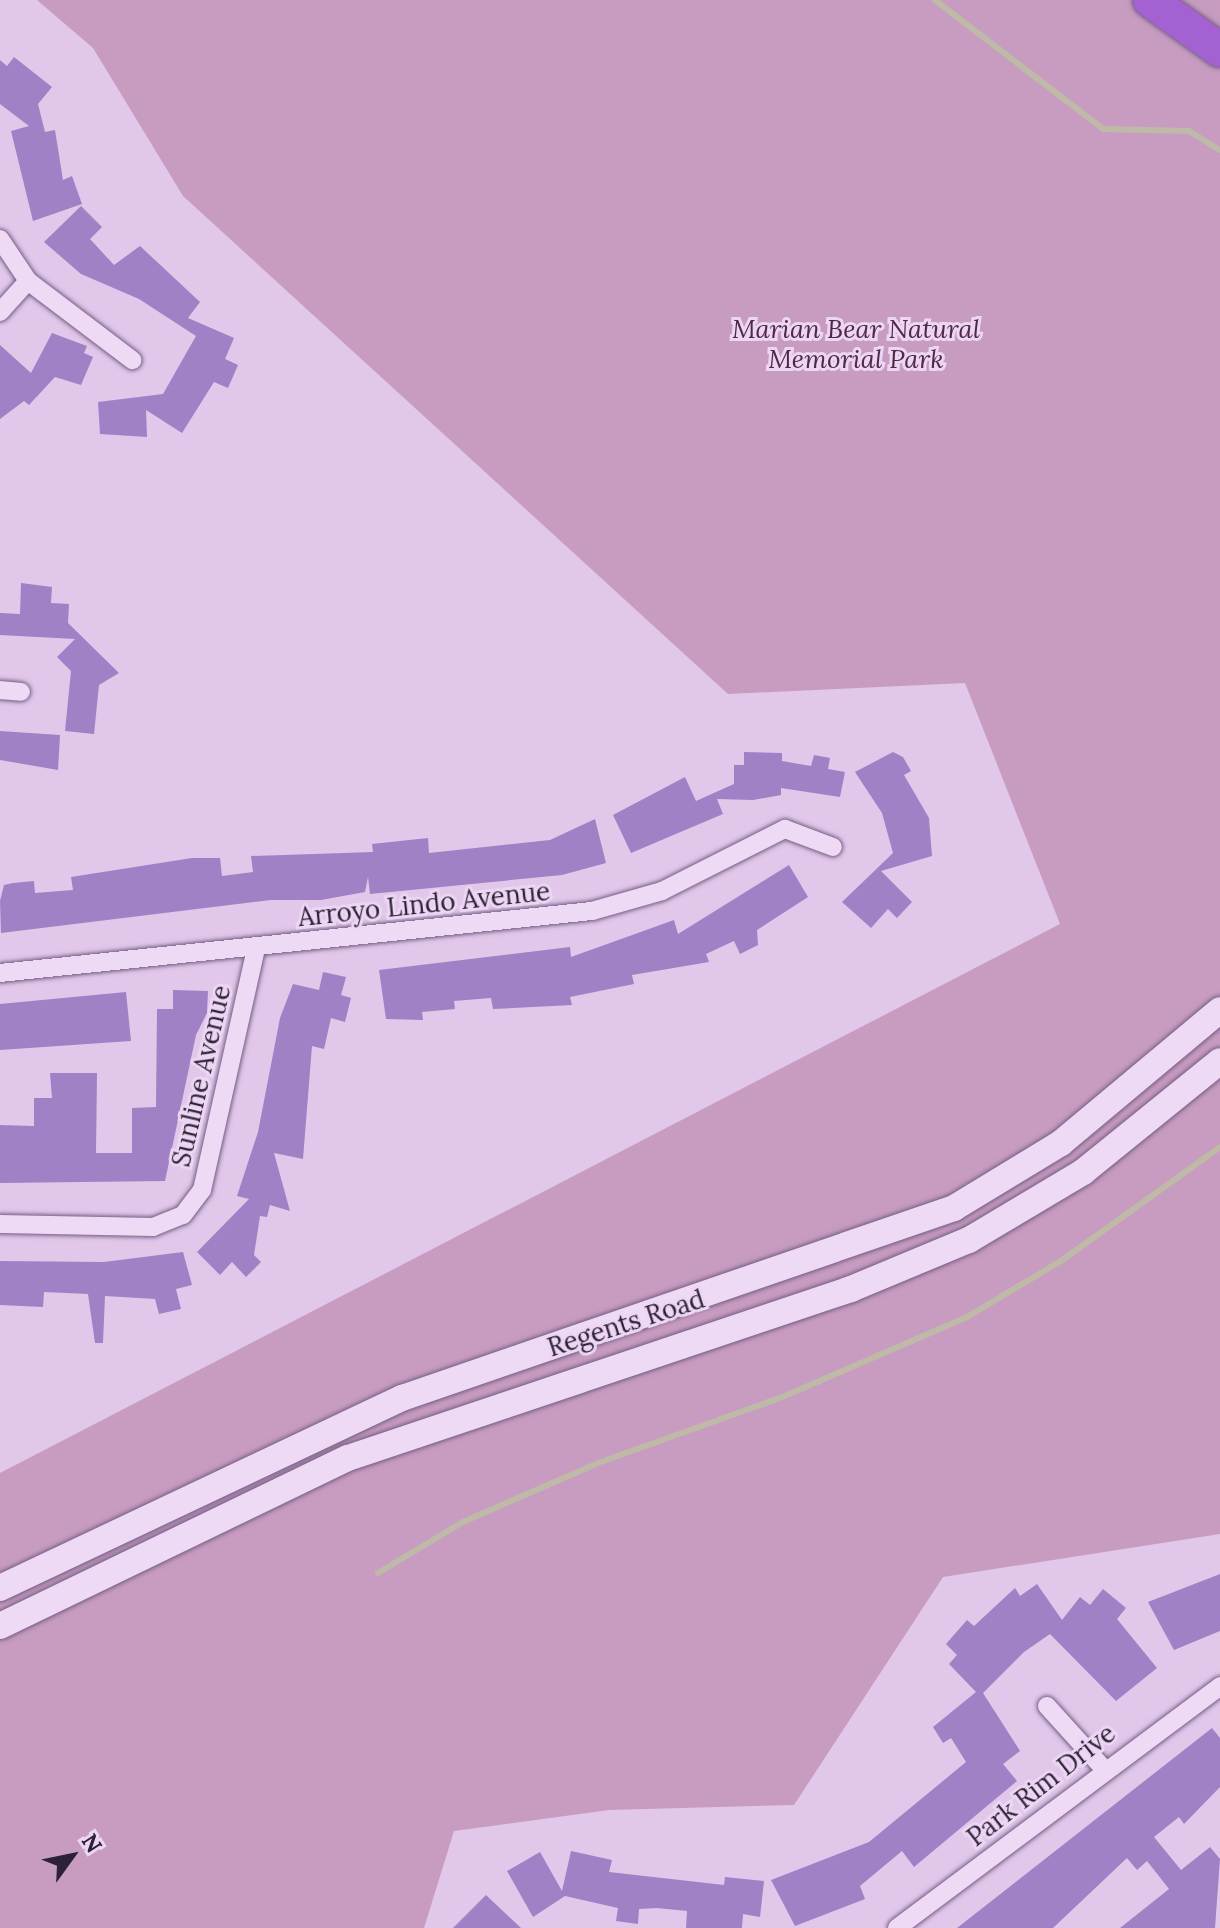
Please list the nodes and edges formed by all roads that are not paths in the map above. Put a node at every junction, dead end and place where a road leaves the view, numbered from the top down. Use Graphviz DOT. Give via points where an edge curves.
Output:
graph roads {
  1 [pos="1150,0"];
  2 [pos="1220,50"];
  3 [pos="0,239"];
  4 [pos="28,281"];
  5 [pos="0,312"];
  6 [pos="132,360"];
  7 [pos="0,690"];
  8 [pos="21,692"];
  9 [pos="833,847"];
  10 [pos="256,949"];
  11 [pos="0,973"];
  12 [pos="1220,1010"];
  13 [pos="1220,1061"];
  14 [pos="0,1224"];
  15 [pos="0,1588"];
  16 [pos="0,1626"];
  17 [pos="1220,1686"];
  18 [pos="1047,1706"];
  19 [pos="1104,1769"];
  20 [pos="897,1928"];
  1 -- 2 [label="highway"];
  3 -- 4 [label="street"];
  4 -- 5 [label="street"];
  4 -- 6 [label="street"];
  7 -- 8 [label="street"];
  9 -- 10 [label="street, Arroyo Lindo Avenue" via="785,829 662,891 592,911"];
  10 -- 11 [label="street, Arroyo Lindo Avenue"];
  10 -- 14 [label="street, Sunline Avenue" via="202,1190 183,1215 153,1227"];
  12 -- 15 [label="main road, Regents Road" via="1061,1143 954,1208 402,1398"];
  13 -- 16 [label="main road, Regents Road" via="1083,1172 969,1240 851,1289 348,1458"];
  17 -- 19 [label="street, Park Rim Drive"];
  18 -- 19 [label="street"];
  19 -- 20 [label="street, Park Rim Drive"];
}
